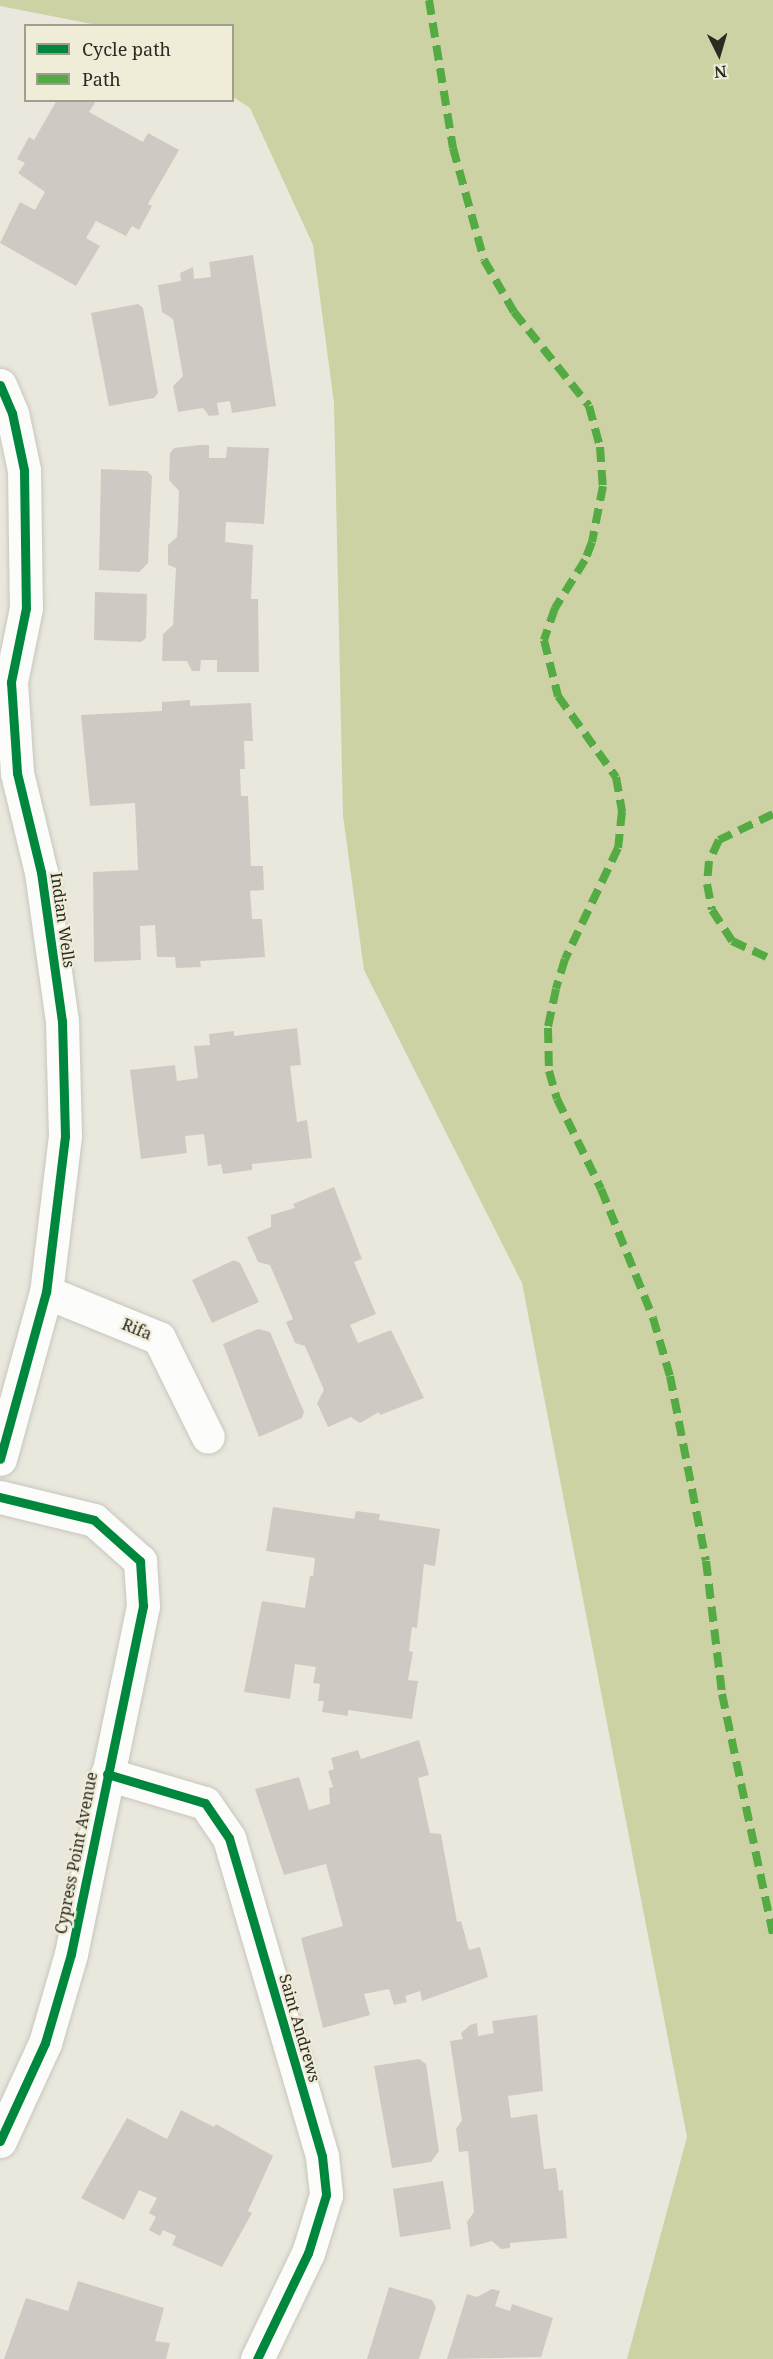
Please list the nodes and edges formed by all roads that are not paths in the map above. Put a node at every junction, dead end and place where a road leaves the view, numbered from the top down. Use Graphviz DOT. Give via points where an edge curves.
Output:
graph roads {
  1 [pos="0,385"];
  2 [pos="5,682"];
  3 [pos="46,1292"];
  4 [pos="208,1437"];
  5 [pos="0,1459"];
  6 [pos="0,1497"];
  7 [pos="107,1774"];
  8 [pos="0,2141"];
  9 [pos="257,2359"];
  1 -- 2 [label="street, Indian Wells" via="12,413 24,470 27,539 26,608"];
  2 -- 3 [label="street, Indian Wells" via="17,773 41,872 62,1021 65,1136"];
  3 -- 4 [label="street, Rifa" via="159,1338"];
  3 -- 5 [label="street, Indian Wells"];
  6 -- 7 [label="street, Cypress Point Avenue" via="94,1520 141,1561 143,1606"];
  7 -- 8 [label="street, Cypress Point Avenue" via="71,1954 45,2043"];
  7 -- 9 [label="street, Saint Andrews" via="205,1803 229,1838 322,2156 326,2195 308,2253"];
}
